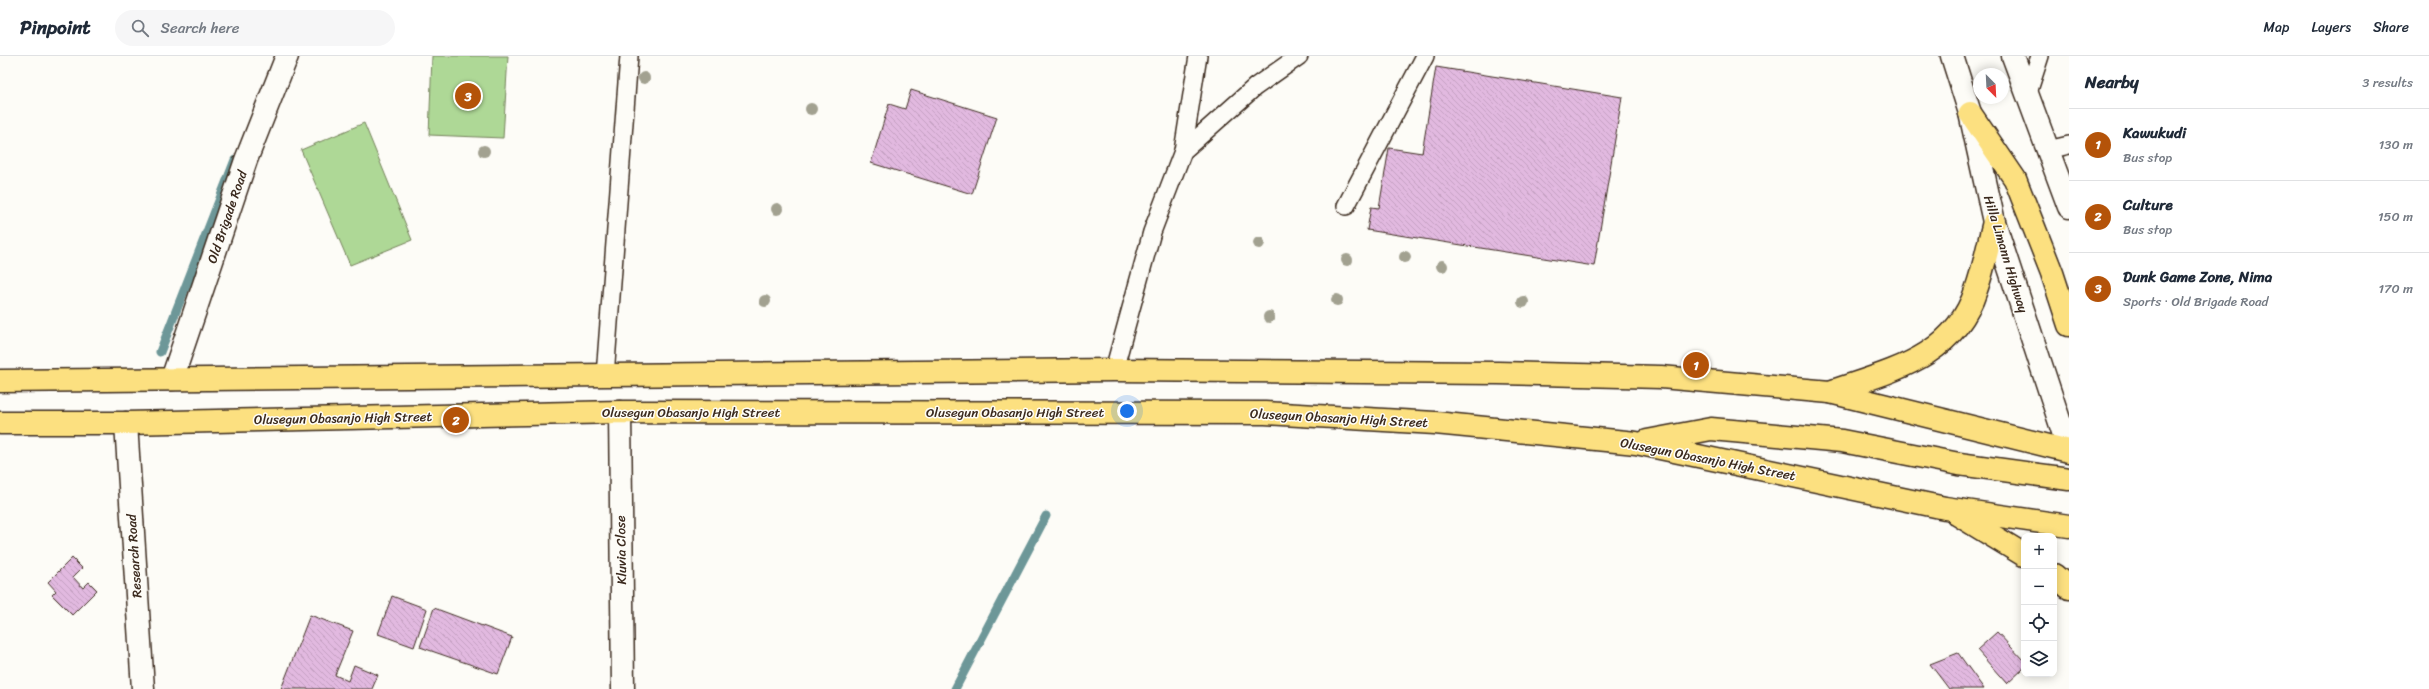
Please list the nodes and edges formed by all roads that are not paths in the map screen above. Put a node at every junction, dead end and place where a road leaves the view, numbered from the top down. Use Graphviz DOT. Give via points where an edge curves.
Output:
graph roads {
  1 [pos="286,56"];
  2 [pos="629,56"];
  3 [pos="1198,56"];
  4 [pos="1299,56"];
  5 [pos="1425,56"];
  6 [pos="1952,56"];
  7 [pos="2012,56"];
  8 [pos="2040,56"];
  9 [pos="2028,93"];
  10 [pos="1970,113"];
  11 [pos="2069,145"];
  12 [pos="2048,150"];
  13 [pos="1183,151"];
  14 [pos="1346,206"];
  15 [pos="2069,207"];
  16 [pos="1994,222"];
  17 [pos="2069,325"];
  18 [pos="1114,370"];
  19 [pos="605,376"];
  20 [pos="172,379"];
  21 [pos="0,381"];
  22 [pos="1830,392"];
  23 [pos="620,412"];
  24 [pos="0,423"];
  25 [pos="126,423"];
  26 [pos="1636,443"];
  27 [pos="2069,450"];
  28 [pos="2069,479"];
  29 [pos="1945,508"];
  30 [pos="2069,526"];
  31 [pos="2021,553"];
  32 [pos="2057,578"];
  33 [pos="2069,588"];
  34 [pos="142,689"];
  35 [pos="623,689"];
  1 -- 20 [label="street, Old Brigade Road" via="246,160"];
  2 -- 19 [label="lane"];
  3 -- 13 [label="lane"];
  4 -- 13 [label="lane" via="1255,87"];
  5 -- 14 [label="lane"];
  6 -- 10 [label="street, Hilla Limann Highway"];
  7 -- 9 [label="street"];
  8 -- 9 [label="lane"];
  9 -- 12 [label="street"];
  10 -- 16 [label="street, Hilla Limann Highway"];
  10 -- 17 [label="main road" via="2015,179 2052,272"];
  11 -- 12 [label="lane"];
  12 -- 15 [label="street"];
  13 -- 18 [label="lane" via="1152,232"];
  16 -- 22 [label="main road" via="1976,292 1956,328 1937,348 1910,363"];
  16 -- 27 [label="street, Hilla Limann Highway"];
  18 -- 19 [label="main road"];
  18 -- 22 [label="main road" via="1661,377"];
  19 -- 20 [label="main road"];
  20 -- 21 [label="main road"];
  22 -- 27 [label="main road"];
  23 -- 25 [label="main road, Olusegun Obasanjo High Street"];
  23 -- 26 [label="main road, Olusegun Obasanjo High Street" via="1265,413 1435,423"];
  23 -- 35 [label="street, Kluvia Close"];
  24 -- 25 [label="main road, Olusegun Obasanjo High Street"];
  25 -- 34 [label="street, Research Road"];
  26 -- 28 [label="main road" via="1710,429 1842,441 1959,464"];
  26 -- 29 [label="main road, Olusegun Obasanjo High Street"];
  29 -- 30 [label="main road, Olusegun Obasanjo High Street"];
  29 -- 31 [label="main road"];
  32 -- 33 [label="main road"];
}
